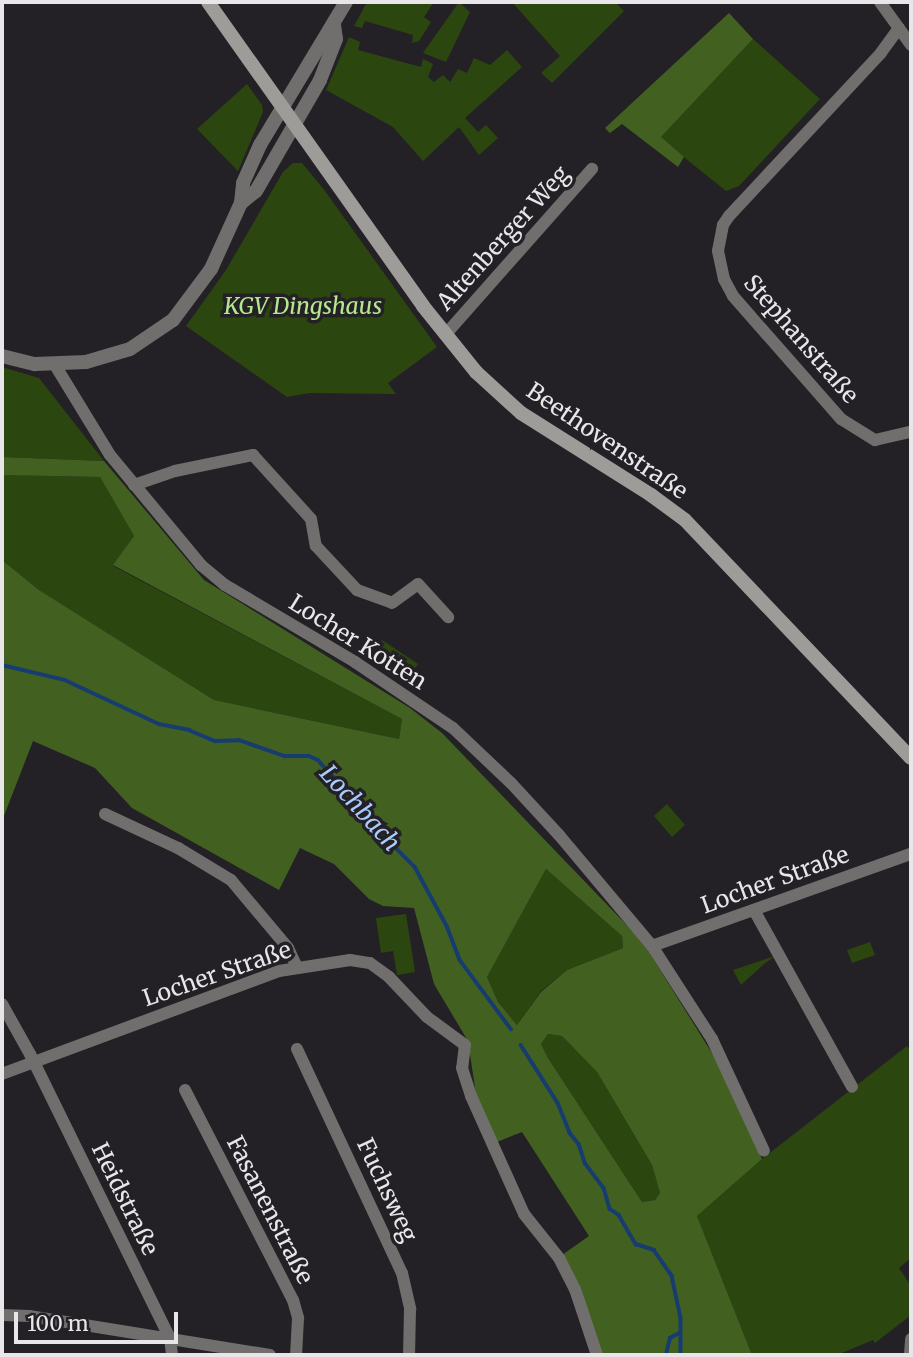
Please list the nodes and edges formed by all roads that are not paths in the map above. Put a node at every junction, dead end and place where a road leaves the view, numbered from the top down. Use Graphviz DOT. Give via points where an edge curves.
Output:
graph roads {
  1 [pos="208,2"];
  2 [pos="346,2"];
  3 [pos="880,2"];
  4 [pos="334,24"];
  5 [pos="899,28"];
  6 [pos="911,45"];
  7 [pos="282,106"];
  8 [pos="294,123"];
  9 [pos="592,169"];
  10 [pos="242,203"];
  11 [pos="445,335"];
  12 [pos="2,356"];
  13 [pos="55,365"];
  14 [pos="911,432"];
  15 [pos="134,485"];
  16 [pos="448,617"];
  17 [pos="911,758"];
  18 [pos="105,814"];
  19 [pos="911,853"];
  20 [pos="754,910"];
  21 [pos="652,946"];
  22 [pos="297,967"];
  23 [pos="2,1004"];
  24 [pos="297,1049"];
  25 [pos="33,1062"];
  26 [pos="2,1074"];
  27 [pos="852,1087"];
  28 [pos="185,1090"];
  29 [pos="764,1151"];
  30 [pos="2,1315"];
  31 [pos="170,1338"];
  32 [pos="911,1339"];
  33 [pos="172,1355"];
  34 [pos="270,1355"];
  35 [pos="296,1355"];
  36 [pos="409,1355"];
  37 [pos="597,1355"];
  38 [pos="910,1355"];
  1 -- 7 [label="main road, Beethovenstraße"];
  2 -- 4 [label="street"];
  3 -- 5 [label="street"];
  4 -- 7 [label="street"];
  4 -- 8 [label="street" via="336,39 326,67"];
  5 -- 6 [label="street"];
  5 -- 14 [label="street, Stephanstraße" via="729,216 718,251 733,296 841,419 875,440"];
  7 -- 8 [label="main road, Beethovenstraße"];
  7 -- 10 [label="street" via="243,183"];
  8 -- 10 [label="street" via="256,191"];
  8 -- 11 [label="main road, Beethovenstraße"];
  9 -- 11 [label="street, Altenberger Weg"];
  10 -- 13 [label="street" via="211,269 173,320 141,344 117,354"];
  11 -- 17 [label="main road, Beethovenstraße" via="521,413 685,520"];
  12 -- 13 [label="street"];
  13 -- 15 [label="street, Locher Kotten" via="110,455"];
  15 -- 16 [label="street" via="175,471 253,455 311,519 316,546 357,590 392,603 418,584"];
  15 -- 21 [label="street, Locher Kotten" via="201,565 225,585 355,662 453,729 511,783"];
  18 -- 22 [label="street" via="178,848 231,880 288,948"];
  19 -- 20 [label="street, Locher Straße"];
  20 -- 21 [label="street, Locher Straße"];
  20 -- 27 [label="street"];
  21 -- 29 [label="street, Locher Kotten" via="712,1039"];
  22 -- 25 [label="street, Locher Straße"];
  22 -- 37 [label="street, Locher Straße" via="370,962 427,1017 465,1045 461,1068 470,1094 524,1214 559,1258 575,1289"];
  23 -- 25 [label="street, Heidstraße"];
  24 -- 36 [label="street, Fuchsweg" via="402,1273 410,1309"];
  25 -- 26 [label="street, Locher Straße"];
  25 -- 31 [label="street, Heidstraße"];
  28 -- 35 [label="street, Fasanenstraße" via="293,1300 298,1318"];
  30 -- 31 [label="street"];
  31 -- 33 [label="street, Heidstraße"];
  31 -- 34 [label="street"];
  32 -- 38 [label="street"];
}
